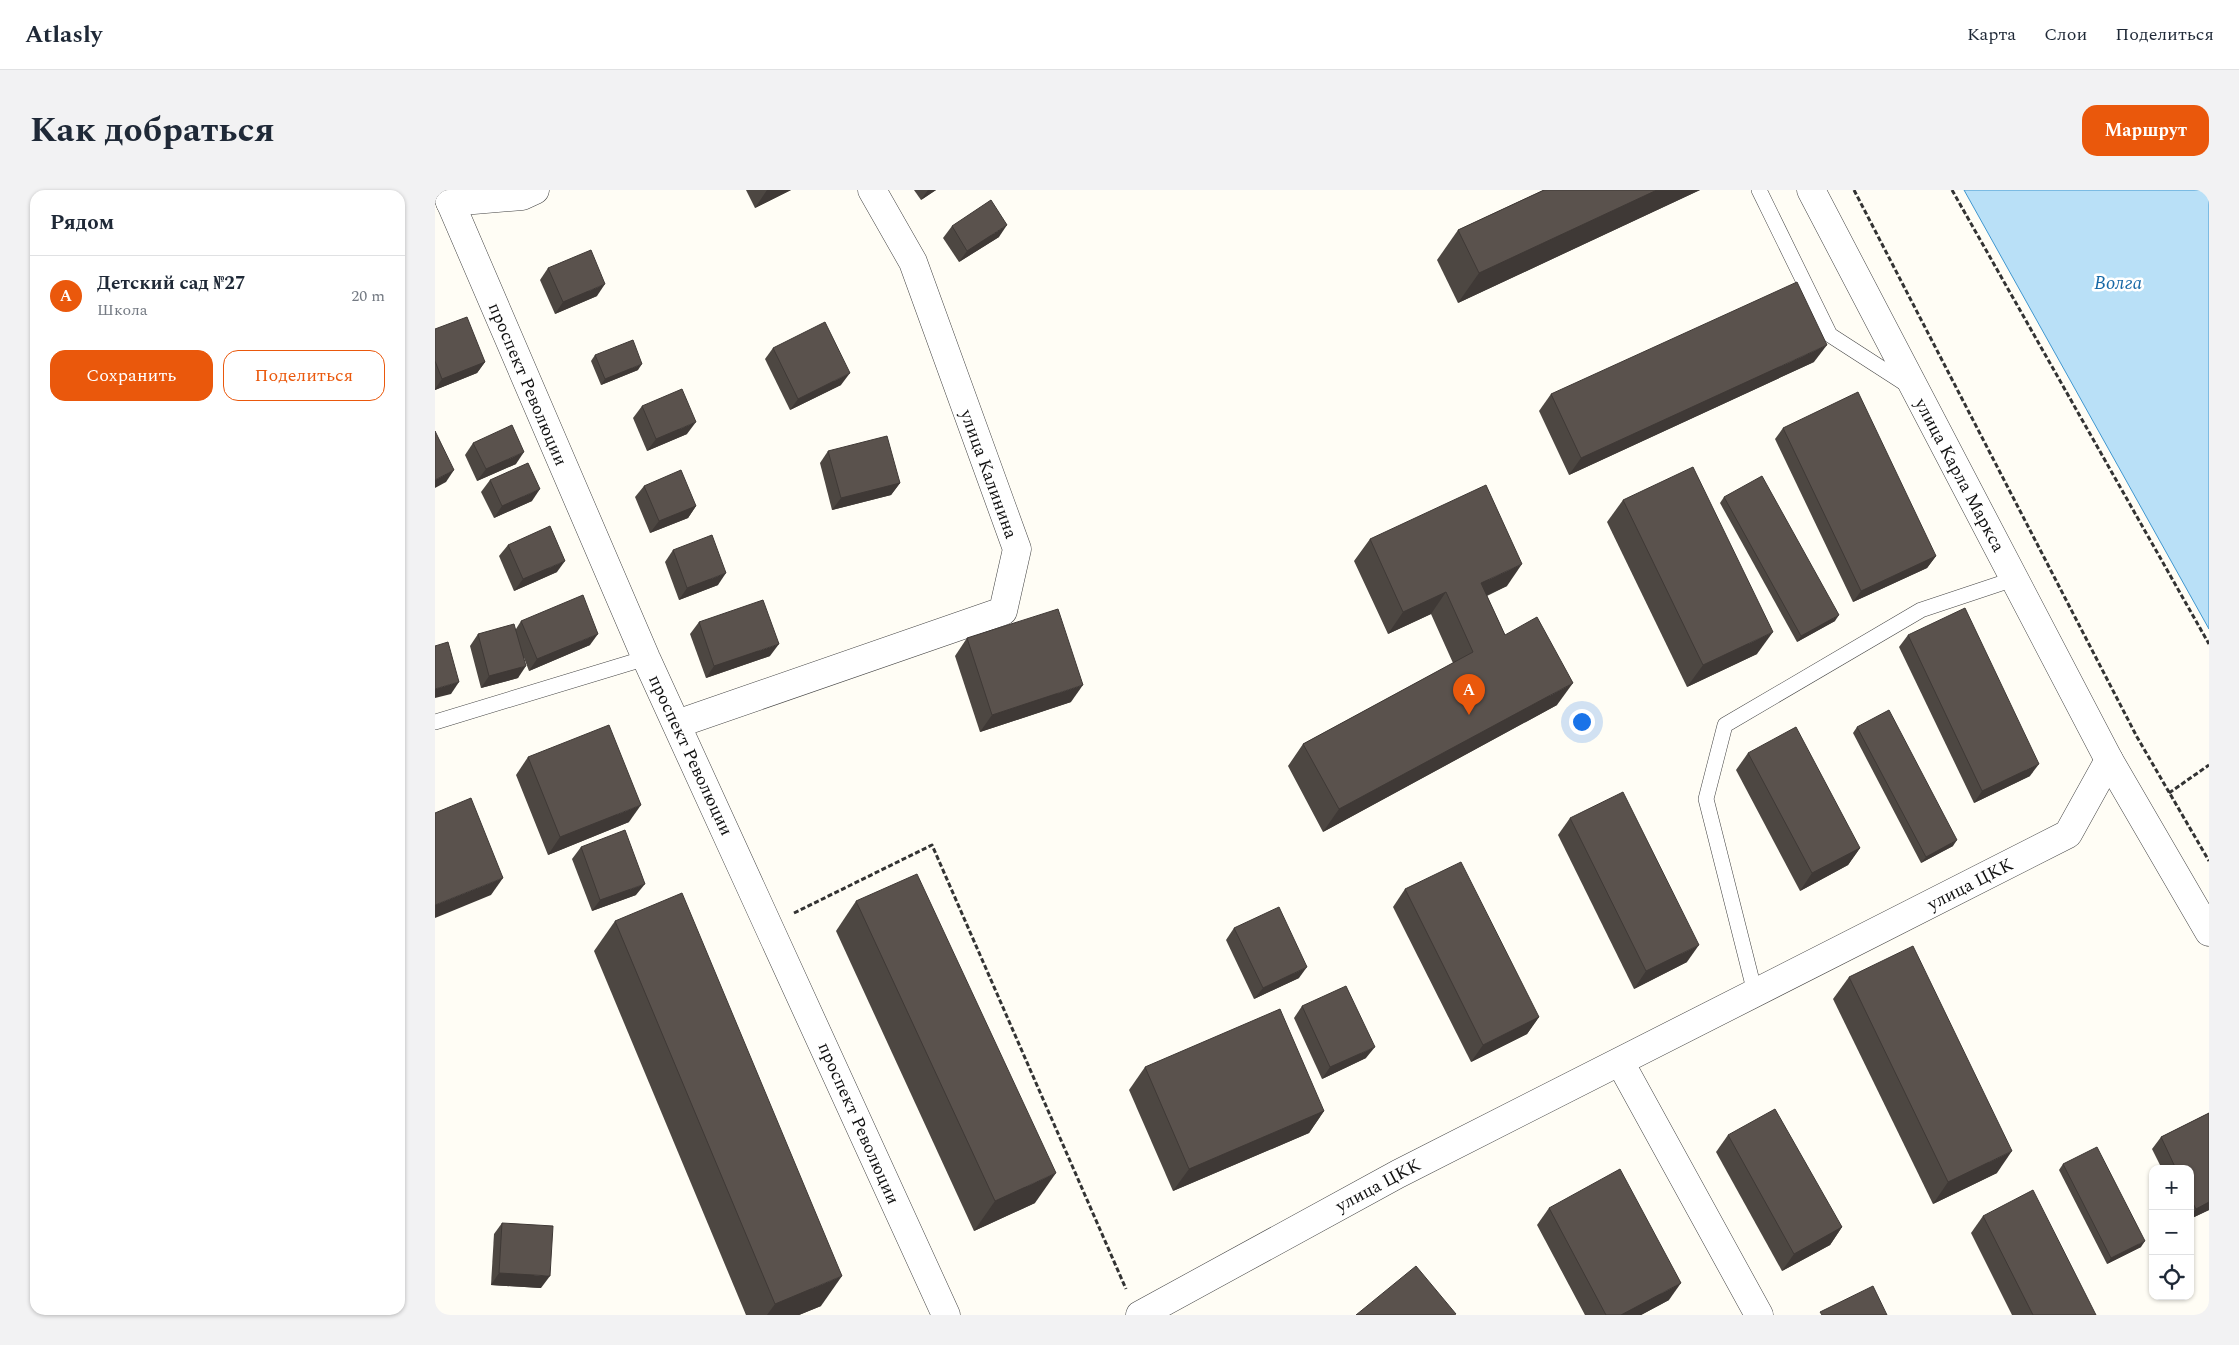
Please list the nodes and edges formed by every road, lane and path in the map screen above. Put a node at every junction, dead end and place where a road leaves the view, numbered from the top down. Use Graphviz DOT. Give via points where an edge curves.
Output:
graph roads {
  1 [pos="535,190"];
  2 [pos="872,190"];
  3 [pos="1759,190"];
  4 [pos="1811,190"];
  5 [pos="1853,190"];
  6 [pos="1953,190"];
  7 [pos="448,196"];
  8 [pos="1916,390"];
  9 [pos="2015,579"];
  10 [pos="2209,644"];
  11 [pos="647,658"];
  12 [pos="435,722"];
  13 [pos="677,724"];
  14 [pos="2109,760"];
  15 [pos="2209,765"];
  16 [pos="2169,793"];
  17 [pos="2209,860"];
  18 [pos="769,925"];
  19 [pos="2209,932"];
  20 [pos="1755,993"];
  21 [pos="1620,1062"];
  22 [pos="1135,1306"];
  23 [pos="946,1315"];
  24 [pos="1759,1315"];
  1 -- 7 [label="street" via="521,196"];
  2 -- 13 [label="street, улица Калинина" via="913,262 1017,549 1003,610"];
  3 -- 8 [label="lane" via="1830,335"];
  4 -- 8 [label="street, улица Карла Маркса"];
  5 -- 16 [label="path"];
  6 -- 10 [label="path"];
  7 -- 11 [label="street, проспект Революции"];
  8 -- 9 [label="street, улица Карла Маркса"];
  9 -- 14 [label="street, улица Карла Маркса"];
  9 -- 20 [label="lane" via="1921,610 1725,725 1706,799"];
  11 -- 12 [label="lane"];
  11 -- 13 [label="street, проспект Революции"];
  13 -- 18 [label="street, проспект Революции"];
  14 -- 19 [label="street"];
  14 -- 20 [label="street, улица ЦКК" via="2068,834"];
  15 -- 16 [label="path"];
  16 -- 17 [label="path"];
  18 -- 22 [label="path" via="932,845"];
  18 -- 23 [label="street, проспект Революции"];
  20 -- 21 [label="street, улица ЦКК"];
  21 -- 22 [label="street, улица ЦКК"];
  21 -- 24 [label="street"];
}
